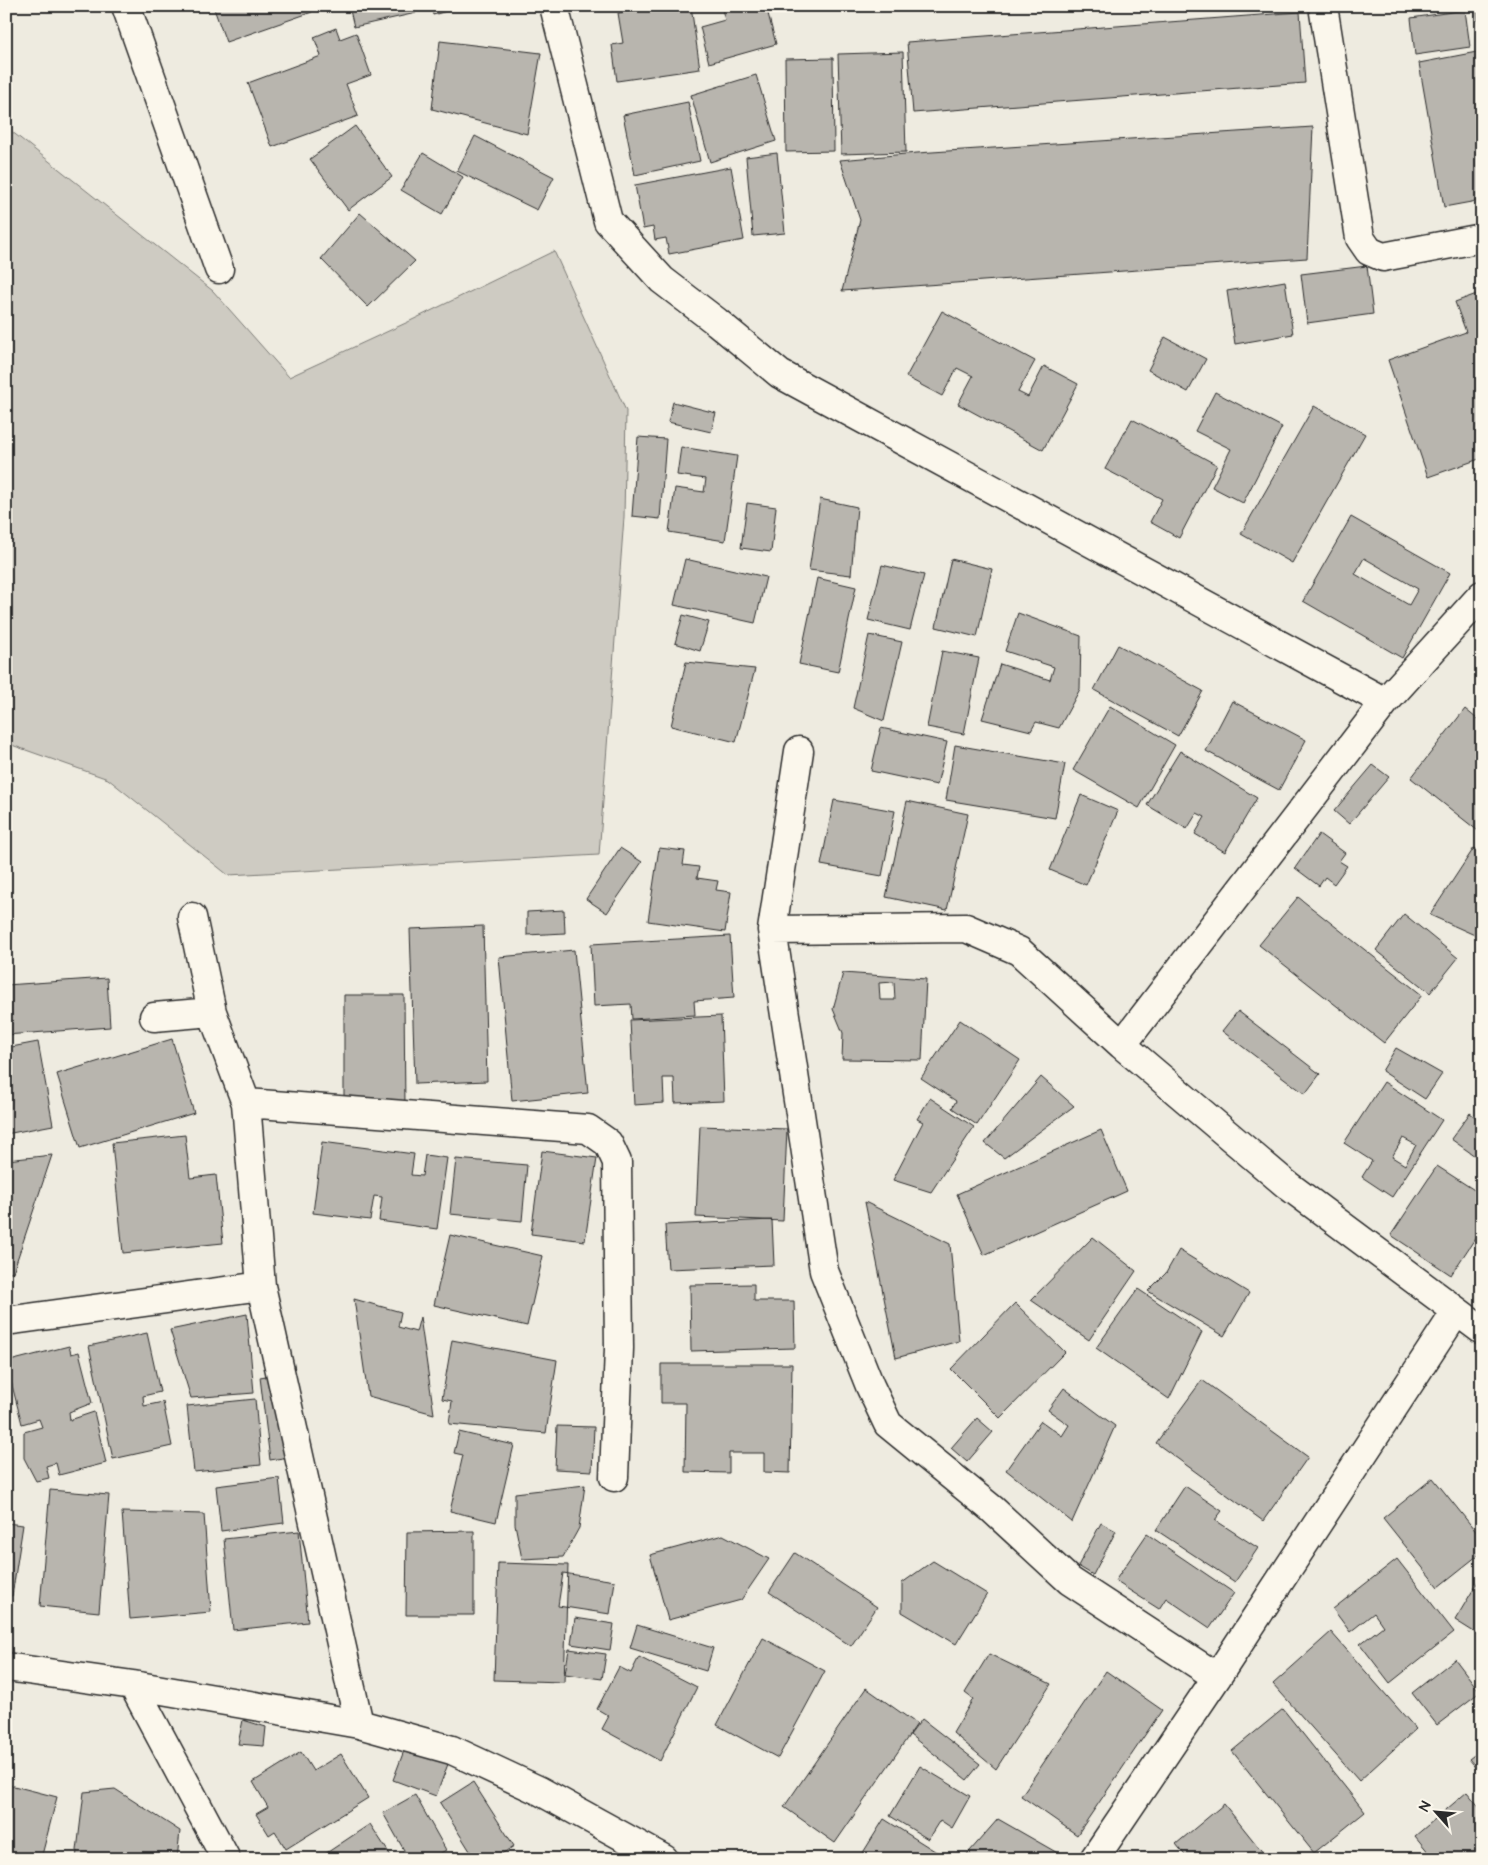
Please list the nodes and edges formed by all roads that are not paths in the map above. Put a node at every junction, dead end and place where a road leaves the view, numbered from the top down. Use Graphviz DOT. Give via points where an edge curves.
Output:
graph roads {
  1 [pos="126,6"];
  2 [pos="554,6"];
  3 [pos="1323,6"];
  4 [pos="1482,238"];
  5 [pos="219,269"];
  6 [pos="1482,595"];
  7 [pos="1385,702"];
  8 [pos="798,751"];
  9 [pos="192,917"];
  10 [pos="772,930"];
  11 [pos="212,1012"];
  12 [pos="154,1016"];
  13 [pos="1122,1045"];
  14 [pos="246,1103"];
  15 [pos="261,1286"];
  16 [pos="1456,1312"];
  17 [pos="6,1321"];
  18 [pos="1482,1330"];
  19 [pos="614,1477"];
  20 [pos="6,1667"];
  21 [pos="1216,1677"];
  22 [pos="133,1685"];
  23 [pos="359,1724"];
  24 [pos="226,1859"];
  25 [pos="664,1859"];
  26 [pos="1094,1859"];
  1 -- 5 [label="street"];
  2 -- 7 [label="street" via="608,221 662,280 780,374"];
  3 -- 4 [label="street" via="1360,238 1364,244 1369,251 1383,257"];
  6 -- 7 [label="street"];
  7 -- 13 [label="street"];
  8 -- 10 [label="street"];
  9 -- 11 [label="street"];
  10 -- 13 [label="street" via="966,928 1019,951"];
  10 -- 21 [label="street" via="824,1271 888,1424 992,1509 1070,1581"];
  11 -- 12 [label="street"];
  11 -- 14 [label="street"];
  13 -- 16 [label="street" via="1286,1184"];
  14 -- 15 [label="street"];
  14 -- 19 [label="street" via="588,1129 608,1143 618,1162 619,1348"];
  15 -- 17 [label="street"];
  15 -- 23 [label="street"];
  16 -- 18 [label="street"];
  16 -- 21 [label="street"];
  20 -- 22 [label="street"];
  21 -- 26 [label="street"];
  22 -- 23 [label="street"];
  22 -- 24 [label="street"];
  23 -- 25 [label="street" via="452,1750 540,1791"];
}
